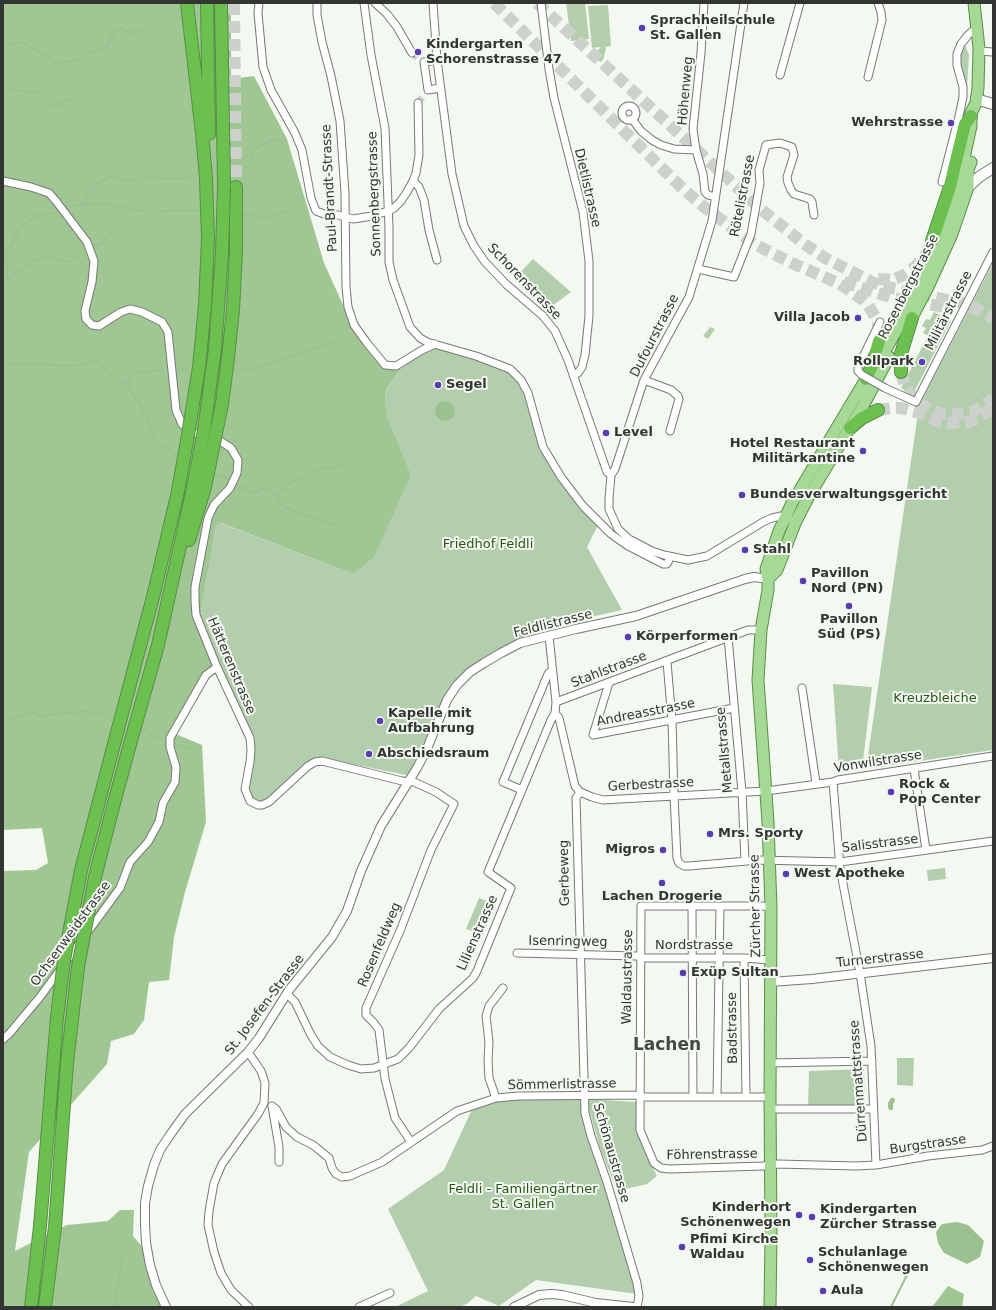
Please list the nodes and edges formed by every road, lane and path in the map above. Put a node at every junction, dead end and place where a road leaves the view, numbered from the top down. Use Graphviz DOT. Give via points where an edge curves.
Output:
graph roads {
  1 [pos="187,3"];
  2 [pos="207,3"];
  3 [pos="221,3"];
  4 [pos="259,3"];
  5 [pos="317,3"];
  6 [pos="364,3"];
  7 [pos="375,3"];
  8 [pos="433,3"];
  9 [pos="541,3"];
  10 [pos="704,3"];
  11 [pos="744,3"];
  12 [pos="800,3"];
  13 [pos="878,3"];
  14 [pos="974,3"];
  15 [pos="977,27"];
  16 [pos="979,51"];
  17 [pos="993,52"];
  18 [pos="412,53"];
  19 [pos="437,60"];
  20 [pos="780,75"];
  21 [pos="868,77"];
  22 [pos="440,88"];
  23 [pos="976,101"];
  24 [pos="418,103"];
  25 [pos="993,104"];
  26 [pos="971,116"];
  27 [pos="632,119"];
  28 [pos="696,150"];
  29 [pos="207,153"];
  30 [pos="993,168"];
  31 [pos="970,172"];
  32 [pos="3,181"];
  33 [pos="413,181"];
  34 [pos="942,182"];
  35 [pos="715,197"];
  36 [pos="388,211"];
  37 [pos="814,215"];
  38 [pos="344,216"];
  39 [pos="932,241"];
  40 [pos="993,252"];
  41 [pos="436,260"];
  42 [pos="698,269"];
  43 [pos="912,318"];
  44 [pos="880,322"];
  45 [pos="878,341"];
  46 [pos="435,344"];
  47 [pos="901,372"];
  48 [pos="573,375"];
  49 [pos="863,376"];
  50 [pos="644,380"];
  51 [pos="878,410"];
  52 [pos="850,428"];
  53 [pos="670,431"];
  54 [pos="611,475"];
  55 [pos="785,517"];
  56 [pos="796,521"];
  57 [pos="670,558"];
  58 [pos="768,579"];
  59 [pos="761,630"];
  60 [pos="549,636"];
  61 [pos="728,637"];
  62 [pos="667,662"];
  63 [pos="217,667"];
  64 [pos="552,670"];
  65 [pos="609,683"];
  66 [pos="802,688"];
  67 [pos="556,702"];
  68 [pos="734,708"];
  69 [pos="555,713"];
  70 [pos="672,720"];
  71 [pos="993,756"];
  72 [pos="914,768"];
  73 [pos="409,781"];
  74 [pos="833,782"];
  75 [pos="816,783"];
  76 [pos="522,790"];
  77 [pos="766,790"];
  78 [pos="580,792"];
  79 [pos="742,792"];
  80 [pos="674,796"];
  81 [pos="993,842"];
  82 [pos="926,850"];
  83 [pos="745,861"];
  84 [pos="770,861"];
  85 [pos="840,862"];
  86 [pos="692,906"];
  87 [pos="720,906"];
  88 [pos="771,908"];
  89 [pos="517,953"];
  90 [pos="579,954"];
  91 [pos="642,958"];
  92 [pos="693,958"];
  93 [pos="719,958"];
  94 [pos="744,958"];
  95 [pos="993,958"];
  96 [pos="770,960"];
  97 [pos="860,973"];
  98 [pos="770,982"];
  99 [pos="503,988"];
  100 [pos="287,994"];
  101 [pos="3,1039"];
  102 [pos="248,1052"];
  103 [pos="872,1061"];
  104 [pos="770,1063"];
  105 [pos="383,1065"];
  106 [pos="639,1095"];
  107 [pos="583,1096"];
  108 [pos="693,1097"];
  109 [pos="718,1097"];
  110 [pos="746,1097"];
  111 [pos="770,1097"];
  112 [pos="496,1098"];
  113 [pos="264,1103"];
  114 [pos="272,1106"];
  115 [pos="770,1109"];
  116 [pos="873,1109"];
  117 [pos="411,1142"];
  118 [pos="993,1146"];
  119 [pos="279,1162"];
  120 [pos="770,1165"];
  121 [pos="876,1165"];
  122 [pos="390,1293"];
  123 [pos="31,1307"];
  124 [pos="45,1307"];
  125 [pos="166,1307"];
  126 [pos="249,1307"];
  127 [pos="359,1307"];
  128 [pos="514,1307"];
  129 [pos="633,1307"];
  130 [pos="636,1307"];
  131 [pos="770,1307"];
  1 -- 29 [label="highway"];
  2 -- 29 [label="highway"];
  3 -- 124 [label="highway, bridge" via="230,186 199,487 112,807 95,877 78,967"];
  4 -- 38 [label="street" via="263,67 271,90 302,150 316,211"];
  5 -- 38 [label="street, Paul-Brandt-Strasse" via="322,42 340,121"];
  6 -- 36 [label="street, Sonnenbergstrasse" via="385,128"];
  7 -- 18 [label="street" via="397,27"];
  8 -- 19 [label="street, Schorenstrasse"];
  9 -- 48 [label="street, Dietlistrasse" via="550,77 583,212 589,260 589,316 585,355 582,367"];
  10 -- 28 [label="street, Höhenweg" via="693,129"];
  11 -- 35 [label="street, Dufourstrasse"];
  12 -- 20 [label="street"];
  13 -- 21 [label="street" via="882,20"];
  14 -- 15 [label="main road, Rosenbergstrasse"];
  15 -- 16 [label="main road, Rosenbergstrasse"];
  15 -- 34 [label="street" via="961,44 957,54 963,97"];
  16 -- 17 [label="street"];
  16 -- 23 [label="main road, Rosenbergstrasse"];
  19 -- 22 [label="street, Schorenstrasse"];
  19 -- 22 [label="street" via="421,61 426,92"];
  22 -- 48 [label="street, Schorenstrasse" via="452,174 464,226 485,262 543,316 555,331"];
  23 -- 25 [label="main road"];
  23 -- 26 [label="main road, Rosenbergstrasse"];
  23 -- 31 [label="main road, Rosenbergstrasse" via="979,119"];
  24 -- 33 [label="street" via="419,155"];
  26 -- 31 [label="main road, Rosenbergstrasse"];
  26 -- 39 [label="highway" via="965,124 949,190"];
  27 -- 28 [label="street" via="641,131 661,145 674,149"];
  28 -- 35 [label="street, Höhenweg" via="705,192"];
  29 -- 123 [label="highway, bridge" via="208,240 199,367 178,491 84,858 64,960"];
  30 -- 31 [label="main road"];
  31 -- 43 [label="main road, Rosenbergstrasse" via="968,187 952,234"];
  31 -- 49 [label="main road, Rosenbergstrasse" via="958,183 929,265 896,331 877,365"];
  32 -- 63 [label="street, Hätterenstrasse" via="49,193 87,242 94,262 85,311 86,319 92,325 99,326 130,309 162,322 168,332 176,410 182,424 192,433 214,437 231,448 238,460 237,473 230,488 214,505 208,518 195,588 196,615"];
  33 -- 36 [label="street" via="401,201"];
  33 -- 41 [label="street" via="419,187 424,200"];
  35 -- 42 [label="street, Dufourstrasse" via="712,221"];
  36 -- 38 [label="street" via="353,219"];
  36 -- 46 [label="street, Sonnenbergstrasse" via="389,262 393,280 410,326 420,338"];
  37 -- 42 [label="street, Rötelistrasse" via="810,199 794,194 788,184 787,177 794,155 792,147 780,143 766,145 758,170 760,183 750,234 734,277"];
  38 -- 46 [label="street, Paul-Brandt-Strasse" via="346,287 348,307 354,325 385,364 396,366"];
  40 -- 49 [label="street, Militärstrasse, bridge" via="916,402"];
  42 -- 50 [label="street, Dufourstrasse" via="689,297"];
  43 -- 47 [label="highway" via="901,354"];
  43 -- 52 [label="main road, Rosenbergstrasse"];
  44 -- 49 [label="street" via="858,366"];
  45 -- 49 [label="highway" via="875,357"];
  46 -- 57 [label="street, Sonnenbergstrasse" via="510,369 521,380 528,393 543,447 583,506 628,546 663,564 667,564"];
  48 -- 54 [label="street, Schorenstrasse" via="607,472"];
  49 -- 55 [label="main road, Rosenbergstrasse"];
  50 -- 53 [label="street" via="671,390 678,396"];
  50 -- 54 [label="street, Dufourstrasse"];
  51 -- 52 [label="highway"];
  52 -- 56 [label="main road, Rosenbergstrasse" via="812,489"];
  54 -- 57 [label="street, Dufourstrasse" via="609,509 618,529 636,543"];
  55 -- 56 [label="street"];
  55 -- 57 [label="street, Dufourstrasse" via="763,522 707,556 688,560"];
  55 -- 58 [label="main road, Rosenbergstrasse" via="768,561"];
  56 -- 58 [label="main road, Rosenbergstrasse" via="777,570"];
  58 -- 59 [label="main road, Zürcher Strasse"];
  58 -- 60 [label="street, Feldlistrasse" via="745,579 636,616"];
  59 -- 61 [label="street, Stahlstrasse" via="748,630"];
  59 -- 77 [label="main road, Zürcher Strasse" via="758,680"];
  60 -- 64 [label="street"];
  60 -- 73 [label="street, Feldlistrasse" via="512,647 470,672 457,685 447,700 426,752"];
  61 -- 62 [label="street, Stahlstrasse"];
  61 -- 68 [label="street, Metallstrasse"];
  62 -- 65 [label="street, Stahlstrasse"];
  62 -- 70 [label="street"];
  63 -- 73 [label="street, Hätterenstrasse" via="250,738 250,762 245,789 247,796 254,803 262,805 269,802 308,766 322,761"];
  63 -- 101 [label="street, Ochsenweidstrasse" via="206,676 170,738 176,767 175,782 163,803 159,822 148,842 130,862 120,888 40,997"];
  64 -- 67 [label="street"];
  64 -- 76 [label="street" via="548,674 503,782"];
  65 -- 67 [label="street, Stahlstrasse"];
  65 -- 70 [label="street, Andreasstrasse" via="593,735"];
  66 -- 75 [label="street"];
  67 -- 69 [label="street"];
  68 -- 70 [label="street, Andreasstrasse"];
  68 -- 79 [label="street, Metallstrasse"];
  69 -- 76 [label="street, Lilienstrasse"];
  69 -- 78 [label="street" via="559,718 575,786"];
  70 -- 80 [label="street"];
  71 -- 72 [label="street, Vonwilstrasse"];
  72 -- 74 [label="street, Vonwilstrasse"];
  72 -- 82 [label="street"];
  73 -- 100 [label="street, St. Josefen-Strasse" via="381,826 339,926"];
  73 -- 105 [label="street, Rosenfeldweg" via="436,792 454,804 431,850 400,931 366,1008 366,1015 379,1030"];
  74 -- 75 [label="street, Vonwilstrasse"];
  74 -- 85 [label="street, Dürrenmattstrasse"];
  75 -- 77 [label="street, Vonwilstrasse"];
  76 -- 105 [label="street, Lilienstrasse" via="488,872 511,888 477,971 473,978 439,1009 409,1048 398,1059"];
  77 -- 79 [label="street, Gerbestrasse"];
  77 -- 84 [label="main road, Zürcher Strasse"];
  78 -- 80 [label="street, Gerbestrasse" via="603,800"];
  78 -- 90 [label="street, Gerbeweg" via="576,798"];
  79 -- 80 [label="street, Gerbestrasse"];
  79 -- 83 [label="street, Metallstrasse"];
  80 -- 83 [label="street, Salisstrasse" via="679,863 689,866"];
  81 -- 82 [label="street, Salisstrasse"];
  82 -- 85 [label="street, Salisstrasse"];
  83 -- 84 [label="street, Salisstrasse"];
  84 -- 85 [label="street, Salisstrasse"];
  84 -- 88 [label="main road, Zürcher Strasse"];
  85 -- 97 [label="street, Dürrenmattstrasse"];
  86 -- 87 [label="street"];
  86 -- 91 [label="street, Waldaustrasse" via="641,906"];
  86 -- 92 [label="street"];
  87 -- 88 [label="street"];
  87 -- 93 [label="street"];
  88 -- 96 [label="main road, Zürcher Strasse"];
  89 -- 90 [label="street, Isenringweg"];
  90 -- 91 [label="street, Isenringweg"];
  90 -- 107 [label="street, Schönaustrasse"];
  91 -- 92 [label="street, Nordstrasse"];
  91 -- 106 [label="street, Waldaustrasse"];
  92 -- 93 [label="street, Nordstrasse"];
  92 -- 108 [label="street"];
  93 -- 94 [label="street, Nordstrasse"];
  93 -- 109 [label="street"];
  94 -- 96 [label="street, Nordstrasse"];
  94 -- 110 [label="street, Badstrasse"];
  95 -- 97 [label="street, Turnerstrasse"];
  96 -- 98 [label="main road, Zürcher Strasse"];
  97 -- 98 [label="street, Turnerstrasse"];
  97 -- 103 [label="street, Dürrenmattstrasse"];
  98 -- 104 [label="main road, Zürcher Strasse"];
  99 -- 112 [label="street" via="489,1006 486,1016 490,1078"];
  100 -- 102 [label="street, St. Josefen-Strasse"];
  100 -- 105 [label="street, Lilienstrasse" via="295,1002 318,1046 330,1057 361,1069"];
  102 -- 113 [label="street" via="261,1071 265,1083"];
  102 -- 125 [label="street, St. Josefen-Strasse" via="185,1114 160,1150 154,1165 145,1202 146,1243 156,1285"];
  103 -- 104 [label="street"];
  103 -- 116 [label="street, Dürrenmattstrasse"];
  104 -- 111 [label="main road, Zürcher Strasse"];
  105 -- 117 [label="street, Rosenfeldweg" via="395,1118"];
  106 -- 107 [label="street, Sömmerlistrasse"];
  106 -- 108 [label="street, Sömmerlistrasse"];
  106 -- 120 [label="street, Föhrenstrasse" via="640,1130 654,1163 661,1168"];
  107 -- 112 [label="street, Sömmerlistrasse"];
  107 -- 130 [label="street, Schönaustrasse" via="591,1136 638,1283 639,1296"];
  108 -- 109 [label="street, Sömmerlistrasse"];
  109 -- 110 [label="street, Sömmerlistrasse"];
  110 -- 111 [label="street, Sömmerlistrasse"];
  111 -- 115 [label="main road, Zürcher Strasse"];
  112 -- 117 [label="street, Sömmerlistrasse" via="457,1111"];
  113 -- 114 [label="street"];
  113 -- 126 [label="street" via="222,1164 214,1183 209,1211 208,1225 222,1273 231,1290"];
  114 -- 117 [label="street, Sömmerlistrasse" via="286,1127 329,1158 332,1168 342,1178 382,1162"];
  114 -- 119 [label="street"];
  115 -- 116 [label="street"];
  115 -- 120 [label="main road, Zürcher Strasse"];
  116 -- 121 [label="street, Dürrenmattstrasse"];
  118 -- 121 [label="street, Burgstrasse" via="982,1150"];
  120 -- 121 [label="street, Burgstrasse"];
  120 -- 131 [label="main road, Zürcher Strasse"];
  122 -- 127 [label="street"];
  128 -- 129 [label="street" via="539,1295 551,1294"];
}
